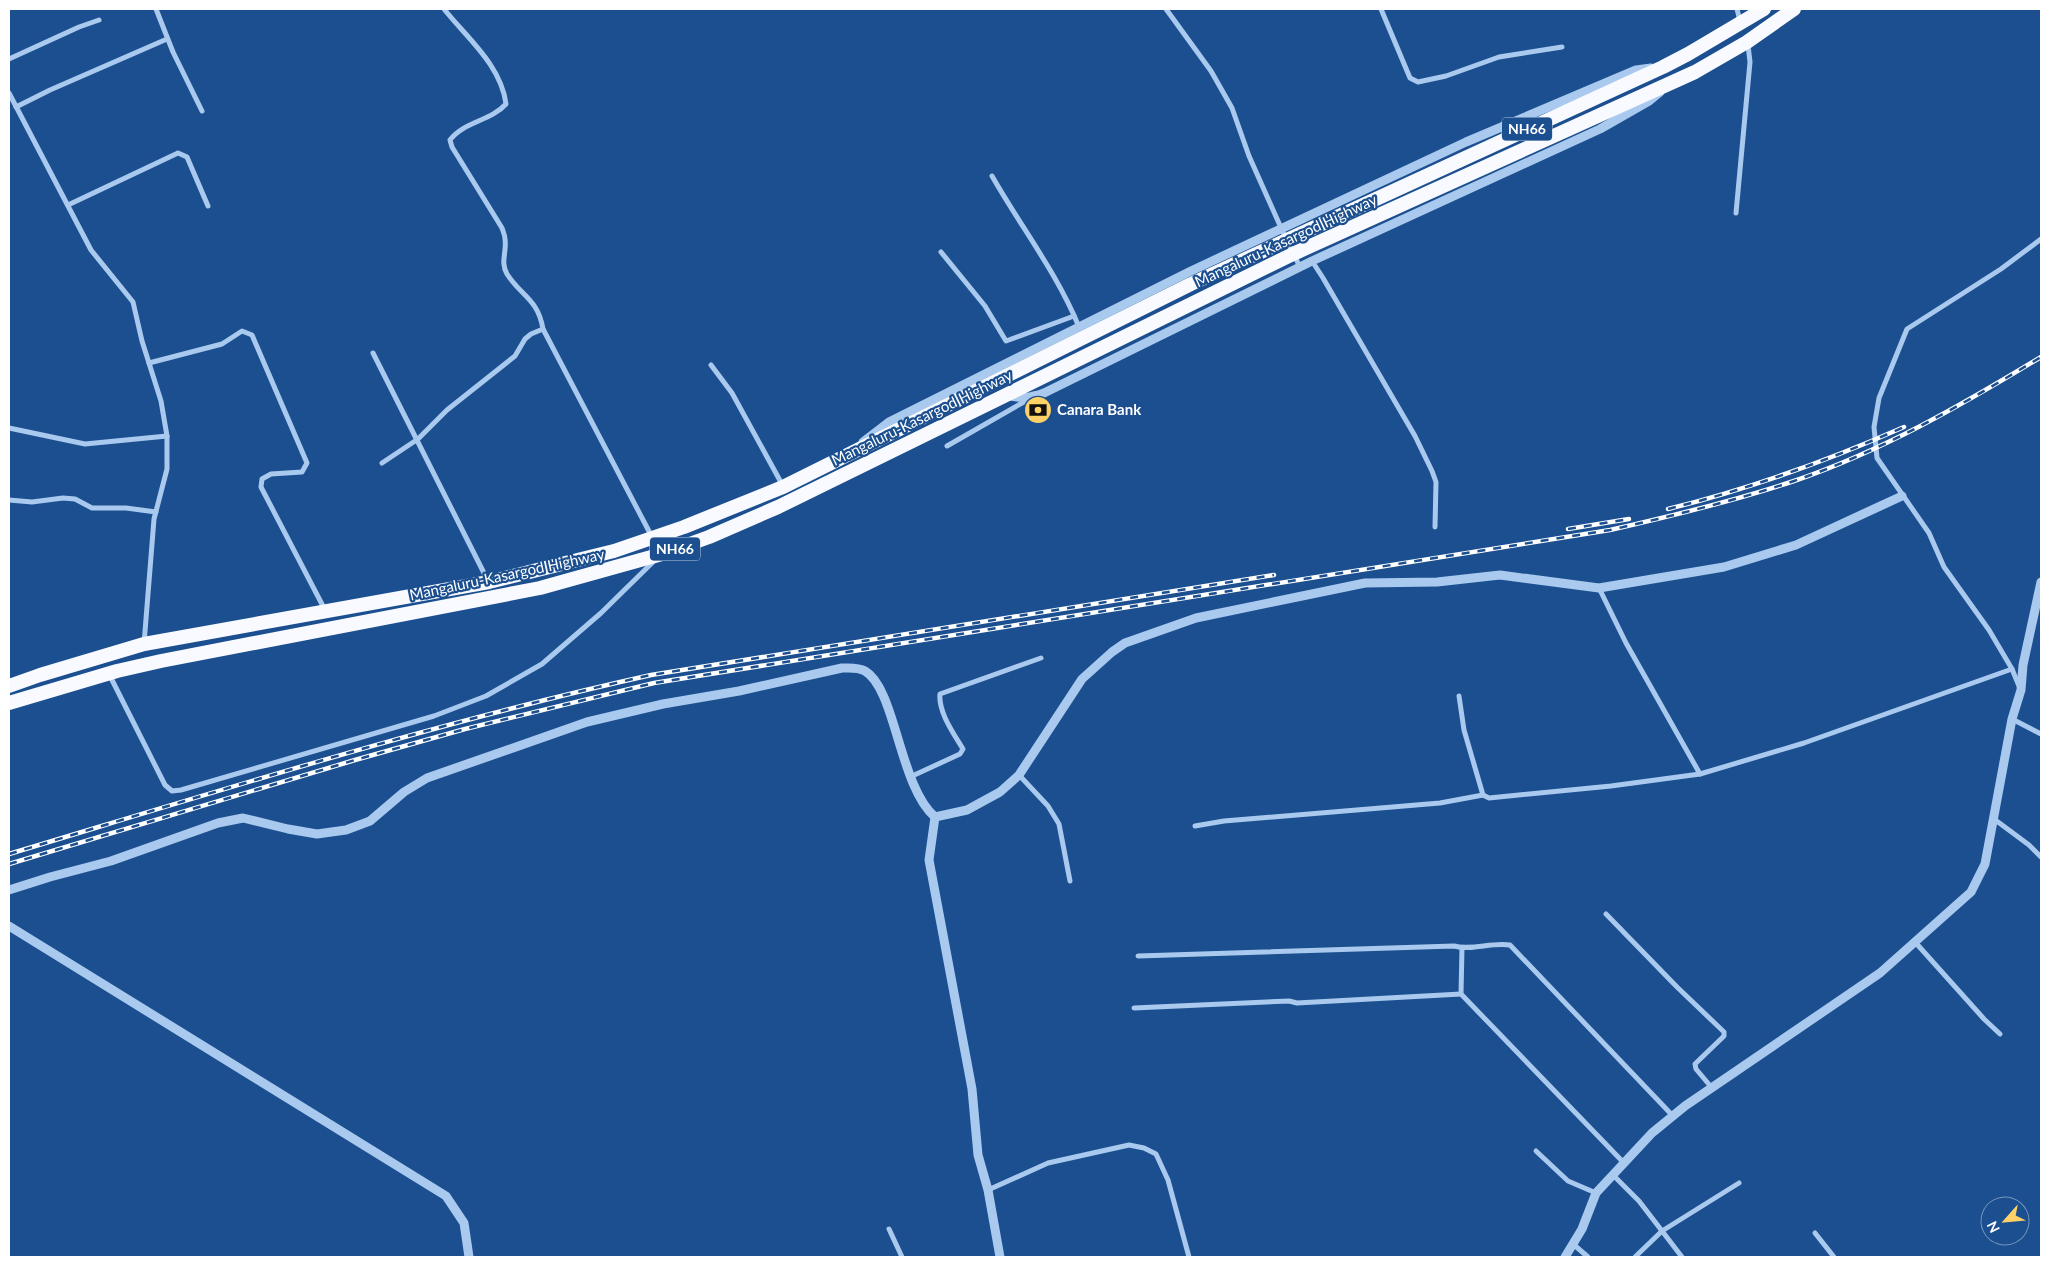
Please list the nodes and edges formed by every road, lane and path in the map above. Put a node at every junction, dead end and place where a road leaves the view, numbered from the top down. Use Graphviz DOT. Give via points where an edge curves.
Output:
graph roads {
  1 [pos="156,9"];
  2 [pos="444,9"];
  3 [pos="1166,9"];
  4 [pos="1381,9"];
  5 [pos="1737,9"];
  6 [pos="1764,9"];
  7 [pos="1794,9"];
  8 [pos="99,20"];
  9 [pos="1740,24"];
  10 [pos="167,39"];
  11 [pos="1747,42"];
  12 [pos="1562,47"];
  13 [pos="9,59"];
  14 [pos="1670,83"];
  15 [pos="9,93"];
  16 [pos="16,107"];
  17 [pos="202,111"];
  18 [pos="992,176"];
  19 [pos="68,205"];
  20 [pos="208,206"];
  21 [pos="1736,214"];
  22 [pos="1284,234"];
  23 [pos="2041,238"];
  24 [pos="941,252"];
  25 [pos="1293,254"];
  26 [pos="1312,261"];
  27 [pos="1300,267"];
  28 [pos="1074,316"];
  29 [pos="1079,328"];
  30 [pos="543,330"];
  31 [pos="373,353"];
  32 [pos="149,363"];
  33 [pos="711,365"];
  34 [pos="1006,395"];
  35 [pos="1032,398"];
  36 [pos="9,428"];
  37 [pos="167,436"];
  38 [pos="418,439"];
  39 [pos="947,446"];
  40 [pos="847,455"];
  41 [pos="382,463"];
  42 [pos="783,487"];
  43 [pos="1902,496"];
  44 [pos="9,500"];
  45 [pos="156,512"];
  46 [pos="1435,526"];
  47 [pos="653,538"];
  48 [pos="662,554"];
  49 [pos="489,582"];
  50 [pos="2041,586"];
  51 [pos="1599,588"];
  52 [pos="325,611"];
  53 [pos="144,644"];
  54 [pos="1041,658"];
  55 [pos="2012,669"];
  56 [pos="109,673"];
  57 [pos="9,686"];
  58 [pos="2021,690"];
  59 [pos="1459,696"];
  60 [pos="9,703"];
  61 [pos="2012,719"];
  62 [pos="2041,734"];
  63 [pos="1700,774"];
  64 [pos="1019,775"];
  65 [pos="910,777"];
  66 [pos="1483,795"];
  67 [pos="935,817"];
  68 [pos="1994,819"];
  69 [pos="1195,826"];
  70 [pos="2041,857"];
  71 [pos="1070,881"];
  72 [pos="9,890"];
  73 [pos="1606,914"];
  74 [pos="9,926"];
  75 [pos="1915,942"];
  76 [pos="1462,948"];
  77 [pos="1138,956"];
  78 [pos="1461,994"];
  79 [pos="1134,1008"];
  80 [pos="2000,1034"];
  81 [pos="1712,1088"];
  82 [pos="1673,1116"];
  83 [pos="1536,1151"];
  84 [pos="1624,1162"];
  85 [pos="1613,1174"];
  86 [pos="1739,1183"];
  87 [pos="988,1190"];
  88 [pos="1596,1193"];
  89 [pos="889,1229"];
  90 [pos="1662,1231"];
  91 [pos="1815,1233"];
  92 [pos="1573,1244"];
  93 [pos="469,1257"];
  94 [pos="902,1257"];
  95 [pos="1000,1257"];
  96 [pos="1189,1257"];
  97 [pos="1565,1257"];
  98 [pos="1588,1257"];
  99 [pos="1635,1257"];
  100 [pos="1682,1257"];
  101 [pos="1834,1257"];
  1 -- 10 [label="street"];
  2 -- 30 [label="street" via="492,67 506,104 455,134 450,140 452,147 502,228 506,240 503,264 541,317"];
  3 -- 22 [label="street" via="1211,71 1232,108 1249,156"];
  4 -- 12 [label="street" via="1410,78 1418,82 1446,76 1499,56"];
  5 -- 9 [label="street"];
  6 -- 9 [label="highway, Mangaluru-Kasargod Highway / NH66"];
  7 -- 11 [label="highway, Mangaluru-Kasargod Highway / NH66"];
  8 -- 13 [label="street"];
  9 -- 22 [label="highway, Mangaluru-Kasargod Highway / NH66" via="1663,67"];
  10 -- 16 [label="street"];
  10 -- 17 [label="street"];
  11 -- 14 [label="highway, Mangaluru-Kasargod Highway / NH66"];
  11 -- 21 [label="street" via="1750,62"];
  14 -- 25 [label="highway, Mangaluru-Kasargod Highway / NH66"];
  14 -- 26 [label="street" via="1649,101 1600,129"];
  15 -- 16 [label="street"];
  16 -- 19 [label="street"];
  18 -- 28 [label="street" via="1038,247"];
  19 -- 20 [label="street" via="183,153"];
  19 -- 32 [label="street" via="91,250 133,302"];
  22 -- 25 [label="street"];
  22 -- 29 [label="street" via="1191,271"];
  22 -- 40 [label="highway, Mangaluru-Kasargod Highway / NH66" via="1183,288"];
  23 -- 43 [label="street" via="2001,269 1908,329 1878,398 1874,427 1877,458"];
  24 -- 28 [label="street" via="984,306 1006,341"];
  25 -- 27 [label="street"];
  25 -- 34 [label="highway, Mangaluru-Kasargod Highway / NH66"];
  26 -- 27 [label="street"];
  26 -- 46 [label="street" via="1415,436 1432,471 1436,482"];
  27 -- 35 [label="street"];
  28 -- 29 [label="street"];
  29 -- 40 [label="street" via="889,422"];
  30 -- 38 [label="street" via="525,339 515,356 447,410"];
  30 -- 47 [label="street"];
  31 -- 38 [label="street"];
  32 -- 37 [label="street" via="161,401"];
  32 -- 52 [label="street" via="222,344 242,331 252,335 306,460 302,472 267,475 262,479 261,487"];
  33 -- 42 [label="street" via="732,393"];
  34 -- 35 [label="street"];
  34 -- 48 [label="highway, Mangaluru-Kasargod Highway / NH66" via="778,506"];
  35 -- 39 [label="street"];
  36 -- 37 [label="street" via="85,444"];
  37 -- 45 [label="street" via="167,469"];
  38 -- 41 [label="street"];
  38 -- 49 [label="street"];
  40 -- 42 [label="highway, Mangaluru-Kasargod Highway / NH66"];
  42 -- 47 [label="highway, Mangaluru-Kasargod Highway / NH66"];
  43 -- 51 [label="street" via="1796,545 1724,567"];
  43 -- 55 [label="street" via="1929,533 1944,567"];
  44 -- 45 [label="street" via="32,502 63,498 75,499 92,508"];
  45 -- 53 [label="street"];
  47 -- 49 [label="highway, Mangaluru-Kasargod Highway / NH66" via="614,552"];
  48 -- 56 [label="highway, Mangaluru-Kasargod Highway / NH66" via="540,588"];
  48 -- 56 [label="street" via="542,664 486,696 434,716 182,790 172,792 165,785"];
  49 -- 52 [label="highway, Mangaluru-Kasargod Highway / NH66"];
  50 -- 58 [label="street" via="2023,665"];
  51 -- 63 [label="street"];
  51 -- 64 [label="street" via="1500,575 1437,582 1365,583 1196,618 1125,643 1099,663 1082,679"];
  52 -- 53 [label="highway, Mangaluru-Kasargod Highway / NH66"];
  53 -- 57 [label="highway, Mangaluru-Kasargod Highway / NH66"];
  54 -- 65 [label="street" via="940,694 939,701 963,749 960,754"];
  55 -- 58 [label="street"];
  55 -- 63 [label="street" via="1804,744"];
  56 -- 60 [label="highway, Mangaluru-Kasargod Highway / NH66"];
  58 -- 61 [label="street"];
  59 -- 66 [label="street" via="1464,730"];
  61 -- 62 [label="street"];
  61 -- 68 [label="street"];
  63 -- 66 [label="street" via="1489,798"];
  64 -- 67 [label="street" via="1000,792 967,810"];
  64 -- 71 [label="street" via="1048,806 1059,824"];
  65 -- 67 [label="street" via="922,803"];
  65 -- 72 [label="street" via="886,701 876,683 865,671 842,668 586,722 427,778 404,792 370,821 346,830 317,834 243,818"];
  66 -- 69 [label="street" via="1440,803"];
  67 -- 87 [label="street" via="929,860 972,1089 978,1155"];
  68 -- 70 [label="street"];
  68 -- 75 [label="street" via="1986,864 1971,892"];
  73 -- 81 [label="street" via="1724,1032 1724,1036 1695,1064"];
  74 -- 93 [label="street" via="446,1196 464,1223"];
  75 -- 80 [label="street"];
  75 -- 81 [label="street" via="1880,973"];
  76 -- 77 [label="street"];
  76 -- 78 [label="street"];
  76 -- 82 [label="street" via="1500,943 1510,945"];
  78 -- 79 [label="street"];
  78 -- 84 [label="street"];
  81 -- 82 [label="street"];
  82 -- 84 [label="street" via="1652,1132"];
  83 -- 88 [label="street" via="1568,1181"];
  84 -- 85 [label="street"];
  85 -- 88 [label="street"];
  85 -- 90 [label="street" via="1640,1201"];
  86 -- 90 [label="street"];
  87 -- 95 [label="street"];
  87 -- 96 [label="street" via="1048,1163 1129,1145 1144,1148 1156,1154 1168,1180"];
  88 -- 92 [label="street"];
  89 -- 94 [label="street"];
  90 -- 99 [label="street"];
  90 -- 100 [label="street"];
  91 -- 101 [label="street"];
  92 -- 97 [label="street"];
  92 -- 98 [label="street"];
}
